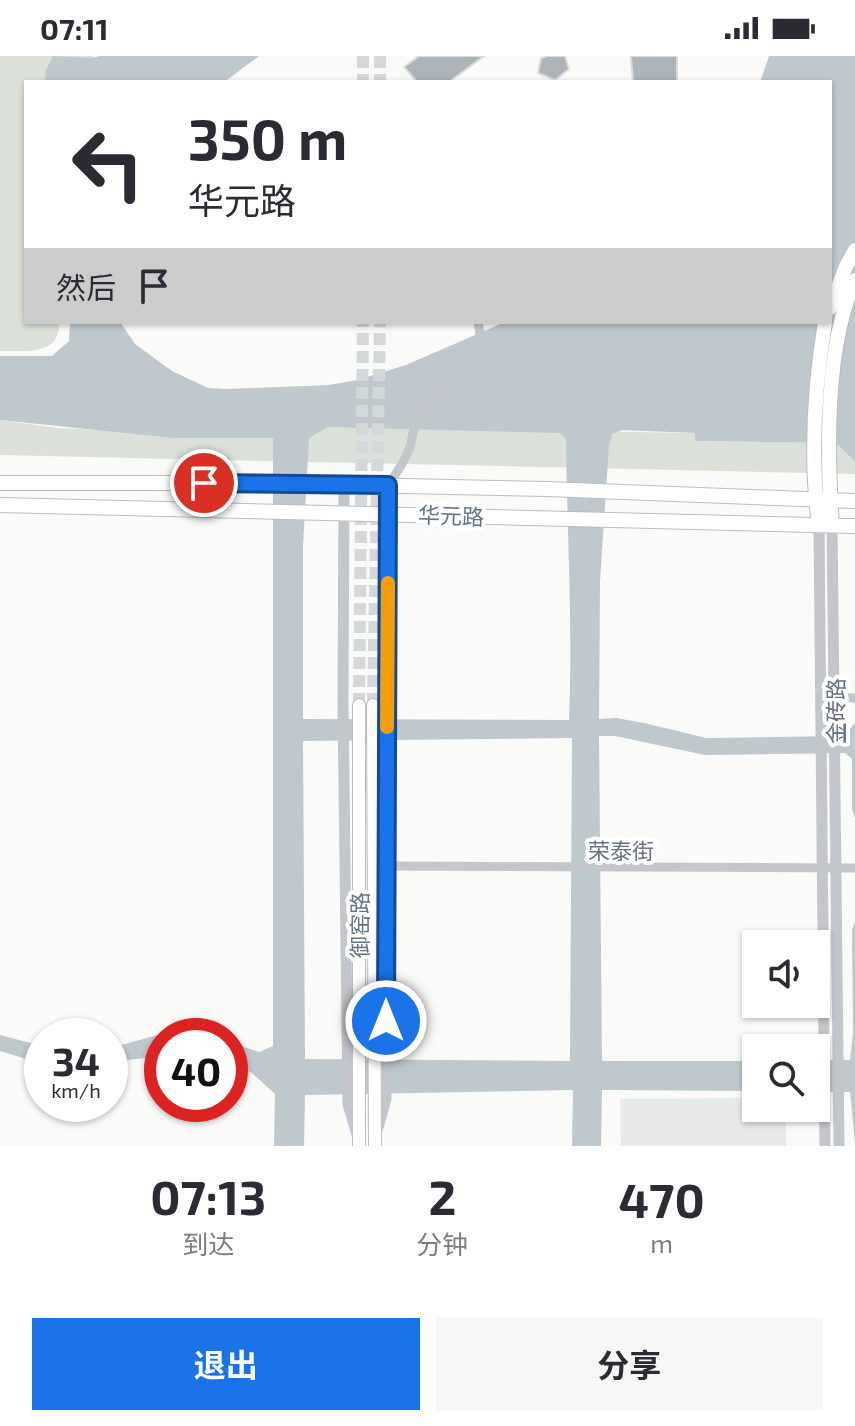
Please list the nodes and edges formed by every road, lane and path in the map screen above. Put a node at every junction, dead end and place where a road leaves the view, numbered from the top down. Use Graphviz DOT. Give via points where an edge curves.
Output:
graph roads {
  1 [pos="855,250"];
  2 [pos="855,280"];
  3 [pos="832,303"];
  4 [pos="825,324"];
  5 [pos="479,326"];
  6 [pos="0,483"];
  7 [pos="344,485"];
  8 [pos="388,485"];
  9 [pos="823,500"];
  10 [pos="855,501"];
  11 [pos="0,505"];
  12 [pos="344,512"];
  13 [pos="389,513"];
  14 [pos="826,525"];
  15 [pos="855,526"];
  16 [pos="829,697"];
  17 [pos="855,698"];
  18 [pos="359,705"];
  19 [pos="373,705"];
  20 [pos="829,759"];
  21 [pos="387,866"];
  22 [pos="838,868"];
  23 [pos="855,868"];
  24 [pos="823,869"];
  25 [pos="380,1052"];
  26 [pos="354,1102"];
  27 [pos="375,1144"];
  28 [pos="359,1145"];
  29 [pos="825,1146"];
  30 [pos="839,1146"];
  1 -- 3 [label="main road"];
  2 -- 9 [label="main road, 金砖路" via="838,327"];
  4 -- 9 [label="main road, 金砖路" via="814,453"];
  5 -- 8 [label="street" via="467,372 422,411 403,464"];
  6 -- 7 [label="main road, 华元路"];
  7 -- 8 [label="main road, 华元路"];
  7 -- 12 [label="street"];
  8 -- 9 [label="main road, 华元路"];
  8 -- 13 [label="street"];
  9 -- 10 [label="main road, 华元路"];
  9 -- 14 [label="main road, 金砖路"];
  11 -- 12 [label="main road, 华元路"];
  12 -- 13 [label="main road, 华元路"];
  12 -- 26 [label="street" via="347,1051"];
  13 -- 14 [label="main road, 华元路"];
  13 -- 21 [label="street"];
  14 -- 15 [label="main road, 华元路"];
  14 -- 16 [label="street, 金砖路"];
  16 -- 17 [label="street"];
  16 -- 20 [label="street, 金砖路"];
  18 -- 26 [label="main road, 御窑路"];
  19 -- 25 [label="main road, 御窑路"];
  20 -- 22 [label="street, 金砖路"];
  20 -- 24 [label="street, 金砖路"];
  21 -- 24 [label="street, 荣泰街"];
  21 -- 25 [label="street"];
  22 -- 23 [label="street, 荣泰街"];
  22 -- 24 [label="street, 荣泰街"];
  22 -- 30 [label="street, 金砖路"];
  24 -- 29 [label="street, 金砖路"];
  25 -- 27 [label="main road, 御窑路"];
  26 -- 28 [label="main road, 御窑路"];
}
